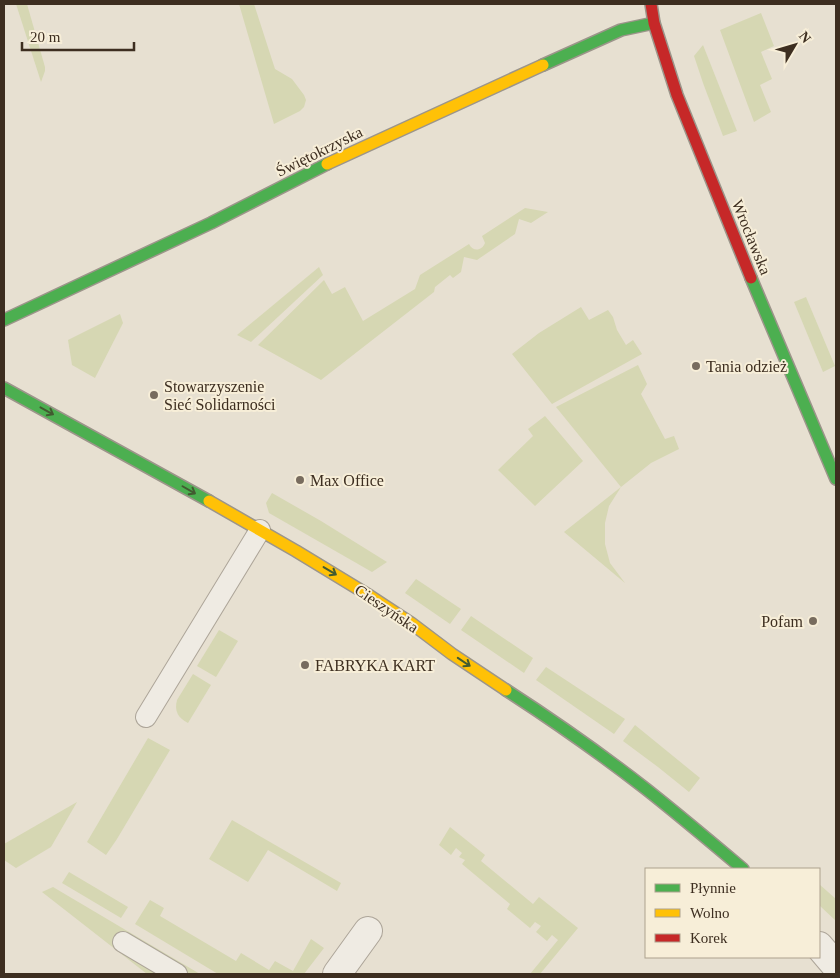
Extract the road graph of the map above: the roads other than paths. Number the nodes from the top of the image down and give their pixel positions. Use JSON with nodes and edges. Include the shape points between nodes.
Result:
{"nodes":[{"id":1,"x":651,"y":4,"type":"edge"},
{"id":2,"x":654,"y":23,"type":"junction"},
{"id":3,"x":4,"y":320,"type":"edge"},
{"id":4,"x":4,"y":388,"type":"edge"},
{"id":5,"x":836,"y":479,"type":"edge"},
{"id":6,"x":260,"y":530,"type":"junction"},
{"id":7,"x":146,"y":718,"type":"dead end"},
{"id":8,"x":742,"y":868,"type":"edge"},
{"id":9,"x":368,"y":931,"type":"dead end"},
{"id":10,"x":123,"y":942,"type":"dead end"},
{"id":11,"x":820,"y":947,"type":"edge"},
{"id":12,"x":836,"y":966,"type":"edge"},
{"id":13,"x":177,"y":974,"type":"edge"},
{"id":14,"x":337,"y":974,"type":"edge"}],
"edges":[{"from":1,"to":2,"type":"street","name":"Wrocławska"},
{"from":2,"to":3,"type":"street","name":"Świętokrzyska","via":[[621,30],[564,55],[321,167],[211,223]]},
{"from":2,"to":5,"type":"street","name":"Wrocławska","via":[[676,95]]},
{"from":4,"to":6,"type":"street","name":"Cieszyńska","one_way":true},
{"from":6,"to":7,"type":"lane"},
{"from":6,"to":8,"type":"street","name":"Cieszyńska","one_way":true,"via":[[412,623],[452,654],[548,717]]},
{"from":9,"to":14,"type":"street"},
{"from":10,"to":13,"type":"lane"},
{"from":11,"to":12,"type":"street"}]}
